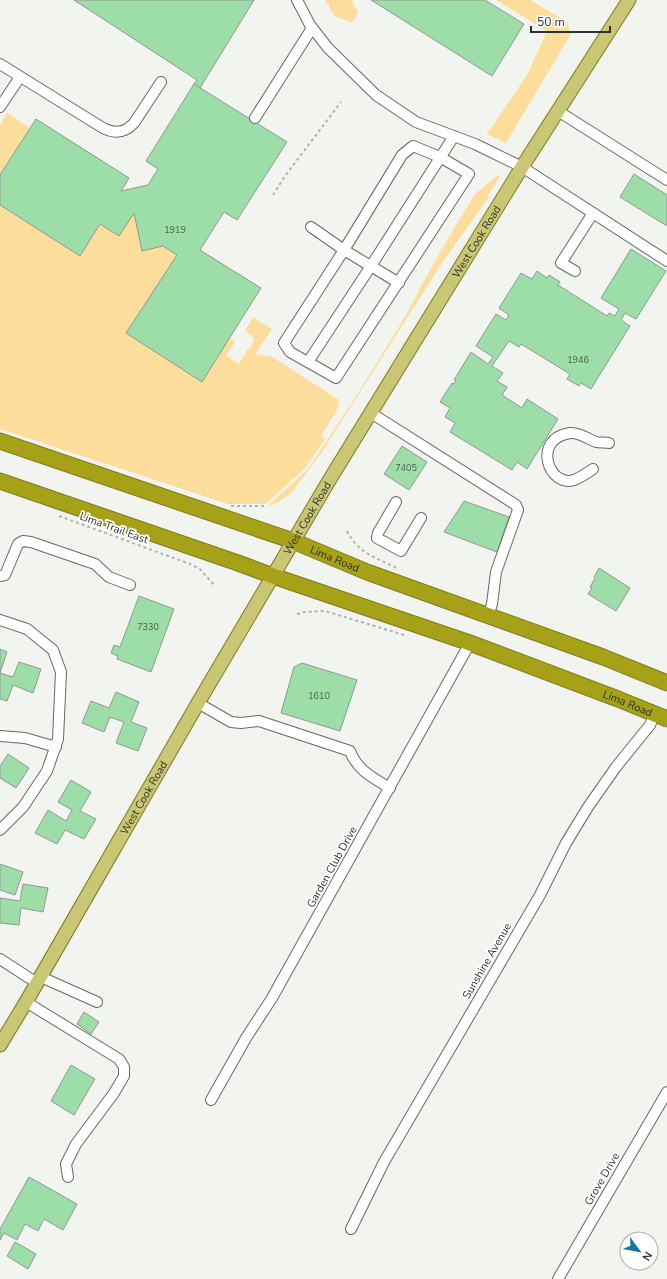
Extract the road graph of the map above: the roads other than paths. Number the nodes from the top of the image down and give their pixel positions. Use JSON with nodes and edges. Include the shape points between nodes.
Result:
{"nodes":[{"id":1,"x":297,"y":0,"type":"edge"},
{"id":2,"x":629,"y":0,"type":"edge"},
{"id":3,"x":312,"y":28,"type":"junction"},
{"id":4,"x":0,"y":64,"type":"edge"},
{"id":5,"x":20,"y":77,"type":"junction"},
{"id":6,"x":161,"y":82,"type":"dead end"},
{"id":7,"x":0,"y":108,"type":"edge"},
{"id":8,"x":558,"y":111,"type":"junction"},
{"id":9,"x":255,"y":118,"type":"dead end"},
{"id":10,"x":454,"y":136,"type":"junction"},
{"id":11,"x":440,"y":157,"type":"junction"},
{"id":12,"x":522,"y":167,"type":"junction"},
{"id":13,"x":667,"y":180,"type":"edge"},
{"id":14,"x":593,"y":213,"type":"junction"},
{"id":15,"x":311,"y":227,"type":"dead end"},
{"id":16,"x":344,"y":250,"type":"junction"},
{"id":17,"x":667,"y":261,"type":"edge"},
{"id":18,"x":371,"y":266,"type":"junction"},
{"id":19,"x":575,"y":271,"type":"dead end"},
{"id":20,"x":398,"y":282,"type":"junction"},
{"id":21,"x":308,"y":362,"type":"junction"},
{"id":22,"x":372,"y":413,"type":"junction"},
{"id":23,"x":0,"y":441,"type":"edge"},
{"id":24,"x":609,"y":442,"type":"dead end"},
{"id":25,"x":593,"y":469,"type":"dead end"},
{"id":26,"x":0,"y":481,"type":"edge"},
{"id":27,"x":396,"y":502,"type":"dead end"},
{"id":28,"x":421,"y":518,"type":"dead end"},
{"id":29,"x":293,"y":541,"type":"junction"},
{"id":30,"x":0,"y":576,"type":"edge"},
{"id":31,"x":273,"y":576,"type":"junction"},
{"id":32,"x":130,"y":585,"type":"dead end"},
{"id":33,"x":488,"y":616,"type":"junction"},
{"id":34,"x":0,"y":620,"type":"edge"},
{"id":35,"x":470,"y":643,"type":"junction"},
{"id":36,"x":667,"y":683,"type":"edge"},
{"id":37,"x":198,"y":703,"type":"junction"},
{"id":38,"x":661,"y":716,"type":"edge"},
{"id":39,"x":0,"y":736,"type":"edge"},
{"id":40,"x":56,"y":747,"type":"junction"},
{"id":41,"x":390,"y":788,"type":"junction"},
{"id":42,"x":0,"y":830,"type":"edge"},
{"id":43,"x":0,"y":959,"type":"edge"},
{"id":44,"x":39,"y":980,"type":"junction"},
{"id":45,"x":26,"y":1002,"type":"junction"},
{"id":46,"x":97,"y":1002,"type":"dead end"},
{"id":47,"x":0,"y":1045,"type":"edge"},
{"id":48,"x":667,"y":1092,"type":"edge"},
{"id":49,"x":211,"y":1100,"type":"dead end"},
{"id":50,"x":68,"y":1177,"type":"dead end"},
{"id":51,"x":351,"y":1229,"type":"dead end"},
{"id":52,"x":558,"y":1279,"type":"edge"}],
"edges":[{"from":1,"to":3,"type":"street"},
{"from":2,"to":8,"type":"main road","name":"West Cook Road"},
{"from":3,"to":9,"type":"street"},
{"from":3,"to":10,"type":"street","via":[[328,48],[376,95],[416,122]]},
{"from":4,"to":5,"type":"street"},
{"from":5,"to":6,"type":"street","via":[[103,128],[118,132],[128,129],[134,123]]},
{"from":5,"to":7,"type":"street"},
{"from":8,"to":12,"type":"main road","name":"West Cook Road"},
{"from":8,"to":13,"type":"street"},
{"from":10,"to":11,"type":"street"},
{"from":10,"to":12,"type":"street"},
{"from":11,"to":16,"type":"street","via":[[413,146],[402,155]]},
{"from":11,"to":18,"type":"street"},
{"from":11,"to":20,"type":"street","via":[[469,174]]},
{"from":12,"to":14,"type":"street"},
{"from":12,"to":22,"type":"main road","name":"West Cook Road"},
{"from":14,"to":17,"type":"street"},
{"from":14,"to":19,"type":"street","via":[[561,263]]},
{"from":15,"to":16,"type":"street"},
{"from":16,"to":18,"type":"street"},
{"from":16,"to":21,"type":"street","via":[[284,343],[290,352]]},
{"from":18,"to":20,"type":"street"},
{"from":18,"to":21,"type":"street"},
{"from":20,"to":21,"type":"street","via":[[336,378]]},
{"from":22,"to":29,"type":"main road","name":"West Cook Road"},
{"from":22,"to":33,"type":"street","via":[[516,505],[518,510],[496,572]]},
{"from":23,"to":29,"type":"highway","name":"Lima Road"},
{"from":24,"to":25,"type":"street","via":[[598,442],[573,433],[562,434],[548,447],[549,467],[562,479],[572,481]]},
{"from":26,"to":31,"type":"highway","name":"Lima Road"},
{"from":27,"to":28,"type":"street","via":[[377,538],[401,551]]},
{"from":29,"to":31,"type":"main road","name":"West Cook Road"},
{"from":29,"to":33,"type":"highway","name":"Lima Road","via":[[368,572]]},
{"from":30,"to":32,"type":"street","via":[[5,574],[18,544],[23,541],[95,564],[109,577]]},
{"from":31,"to":35,"type":"highway","name":"Lima Road"},
{"from":31,"to":37,"type":"main road","name":"West Cook Road"},
{"from":33,"to":36,"type":"highway","name":"Lima Road"},
{"from":34,"to":40,"type":"street","via":[[26,629],[54,650],[61,672]]},
{"from":35,"to":38,"type":"highway","name":"Lima Road"},
{"from":35,"to":41,"type":"street","name":"Garden Club Drive"},
{"from":37,"to":41,"type":"street","via":[[231,722],[241,724],[259,721],[350,751],[353,760],[367,775]]},
{"from":37,"to":44,"type":"main road","name":"West Cook Road"},
{"from":38,"to":51,"type":"street","name":"Sunshine Avenue","via":[[650,725],[607,779],[584,813],[540,895],[384,1162]]},
{"from":39,"to":40,"type":"street","via":[[25,738]]},
{"from":40,"to":42,"type":"street","via":[[47,771],[24,807]]},
{"from":41,"to":49,"type":"street","name":"Garden Club Drive","via":[[272,998]]},
{"from":43,"to":44,"type":"street"},
{"from":44,"to":45,"type":"main road","name":"West Cook Road"},
{"from":44,"to":46,"type":"street"},
{"from":45,"to":47,"type":"main road","name":"West Cook Road"},
{"from":45,"to":50,"type":"street","via":[[119,1059],[124,1067],[124,1076],[114,1094],[76,1144],[66,1164]]},
{"from":48,"to":52,"type":"street","name":"Grove Drive"}]}
